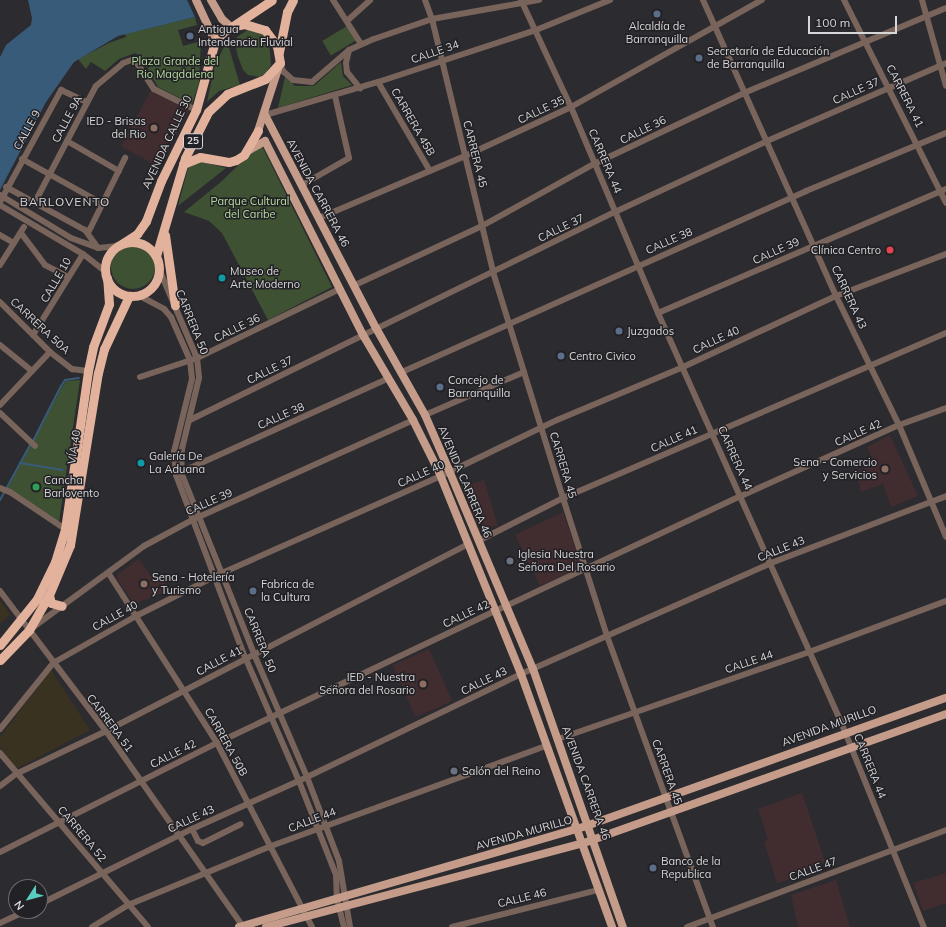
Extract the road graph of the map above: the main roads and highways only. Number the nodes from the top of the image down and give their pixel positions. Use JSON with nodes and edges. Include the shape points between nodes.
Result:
{"nodes":[{"id":1,"x":196,"y":0,"type":"edge"},
{"id":2,"x":272,"y":0,"type":"edge"},
{"id":3,"x":293,"y":0,"type":"edge"},
{"id":4,"x":212,"y":3,"type":"edge"},
{"id":5,"x":231,"y":27,"type":"junction"},
{"id":6,"x":215,"y":41,"type":"junction"},
{"id":7,"x":279,"y":53,"type":"junction"},
{"id":8,"x":280,"y":63,"type":"junction"},
{"id":9,"x":264,"y":115,"type":"junction"},
{"id":10,"x":258,"y":131,"type":"joint"},
{"id":11,"x":246,"y":152,"type":"junction"},
{"id":12,"x":183,"y":164,"type":"junction"},
{"id":13,"x":165,"y":229,"type":"junction"},
{"id":14,"x":121,"y":244,"type":"junction"},
{"id":15,"x":156,"y":256,"type":"junction"},
{"id":16,"x":106,"y":275,"type":"junction"},
{"id":17,"x":133,"y":295,"type":"junction"},
{"id":18,"x":175,"y":305,"type":"road end"},
{"id":19,"x":49,"y":595,"type":"junction"},
{"id":20,"x":62,"y":606,"type":"road end"},
{"id":21,"x":0,"y":645,"type":"edge"},
{"id":22,"x":0,"y":660,"type":"edge"},
{"id":23,"x":946,"y":698,"type":"edge"},
{"id":24,"x":946,"y":714,"type":"edge"},
{"id":25,"x":589,"y":825,"type":"junction"},
{"id":26,"x":576,"y":830,"type":"junction"},
{"id":27,"x":607,"y":835,"type":"junction"},
{"id":28,"x":594,"y":839,"type":"junction"},
{"id":29,"x":581,"y":844,"type":"junction"},
{"id":30,"x":598,"y":852,"type":"junction"},
{"id":31,"x":341,"y":902,"type":"junction"},
{"id":32,"x":304,"y":912,"type":"junction"},
{"id":33,"x":241,"y":927,"type":"edge"},
{"id":34,"x":266,"y":927,"type":"edge"},
{"id":35,"x":612,"y":927,"type":"edge"},
{"id":36,"x":623,"y":927,"type":"edge"}],
"edges":[{"from":1,"to":6,"type":"main road"},
{"from":2,"to":5,"type":"highway"},
{"from":3,"to":7,"type":"highway","number":"25","via":[[287,12]]},
{"from":4,"to":5,"type":"main road","via":[[222,19]]},
{"from":5,"to":6,"type":"highway"},
{"from":5,"to":7,"type":"highway","via":[[244,24],[265,30],[274,40]]},
{"from":6,"to":14,"type":"highway","name":"AVENIDA CALLE 30","number":"25","via":[[196,110],[161,181],[146,220],[137,234]]},
{"from":7,"to":8,"type":"highway","number":"25"},
{"from":8,"to":9,"type":"main road","number":"25"},
{"from":8,"to":12,"type":"highway","number":"25","via":[[265,79],[227,94],[212,106]]},
{"from":9,"to":10,"type":"main road","number":"25"},
{"from":9,"to":25,"type":"main road","name":"AVENIDA CARRERA 46","via":[[376,328],[425,415],[533,669]]},
{"from":10,"to":11,"type":"highway","number":"25"},
{"from":11,"to":12,"type":"highway","number":"25","via":[[240,159],[229,162],[200,157]]},
{"from":11,"to":26,"type":"main road","name":"AVENIDA CARRERA 46","via":[[265,141],[363,335],[413,420],[441,476],[521,674]]},
{"from":12,"to":13,"type":"highway","number":"25"},
{"from":13,"to":15,"type":"highway","number":"25"},
{"from":13,"to":18,"type":"highway"},
{"from":14,"to":15,"type":"highway","via":[[138,242],[146,245]]},
{"from":14,"to":16,"type":"highway","number":"25","via":[[110,254]]},
{"from":15,"to":17,"type":"highway","via":[[159,269],[156,283]]},
{"from":16,"to":17,"type":"highway","via":[[115,290]]},
{"from":16,"to":21,"type":"highway","name":"VÍA 40","via":[[109,304],[93,348],[88,371],[65,529],[49,577],[22,621]]},
{"from":17,"to":19,"type":"highway","name":"VÍA 40","via":[[104,349],[70,544]]},
{"from":19,"to":20,"type":"highway","via":[[51,602]]},
{"from":19,"to":22,"type":"highway","name":"VÍA 40","via":[[29,630]]},
{"from":23,"to":25,"type":"main road","name":"AVENIDA MURILLO"},
{"from":24,"to":27,"type":"main road","name":"AVENIDA MURILLO","via":[[851,746],[672,814]]},
{"from":25,"to":26,"type":"main road","name":"AVENIDA MURILLO"},
{"from":25,"to":28,"type":"main road","name":"AVENIDA CARRERA 46"},
{"from":26,"to":29,"type":"main road","name":"AVENIDA CARRERA 46"},
{"from":26,"to":31,"type":"main road","name":"AVENIDA MURILLO"},
{"from":27,"to":28,"type":"main road","name":"AVENIDA MURILLO"},
{"from":27,"to":30,"type":"main road","via":[[600,843]]},
{"from":28,"to":29,"type":"main road","name":"AVENIDA MURILLO"},
{"from":28,"to":30,"type":"main road","name":"AVENIDA CARRERA 46"},
{"from":29,"to":31,"type":"main road","name":"AVENIDA MURILLO"},
{"from":29,"to":35,"type":"main road","name":"AVENIDA CARRERA 46"},
{"from":30,"to":36,"type":"main road","name":"AVENIDA CARRERA 46"},
{"from":31,"to":32,"type":"main road","name":"AVENIDA MURILLO"},
{"from":32,"to":33,"type":"main road","name":"AVENIDA MURILLO"},
{"from":32,"to":34,"type":"main road","name":"AVENIDA MURILLO"}]}
